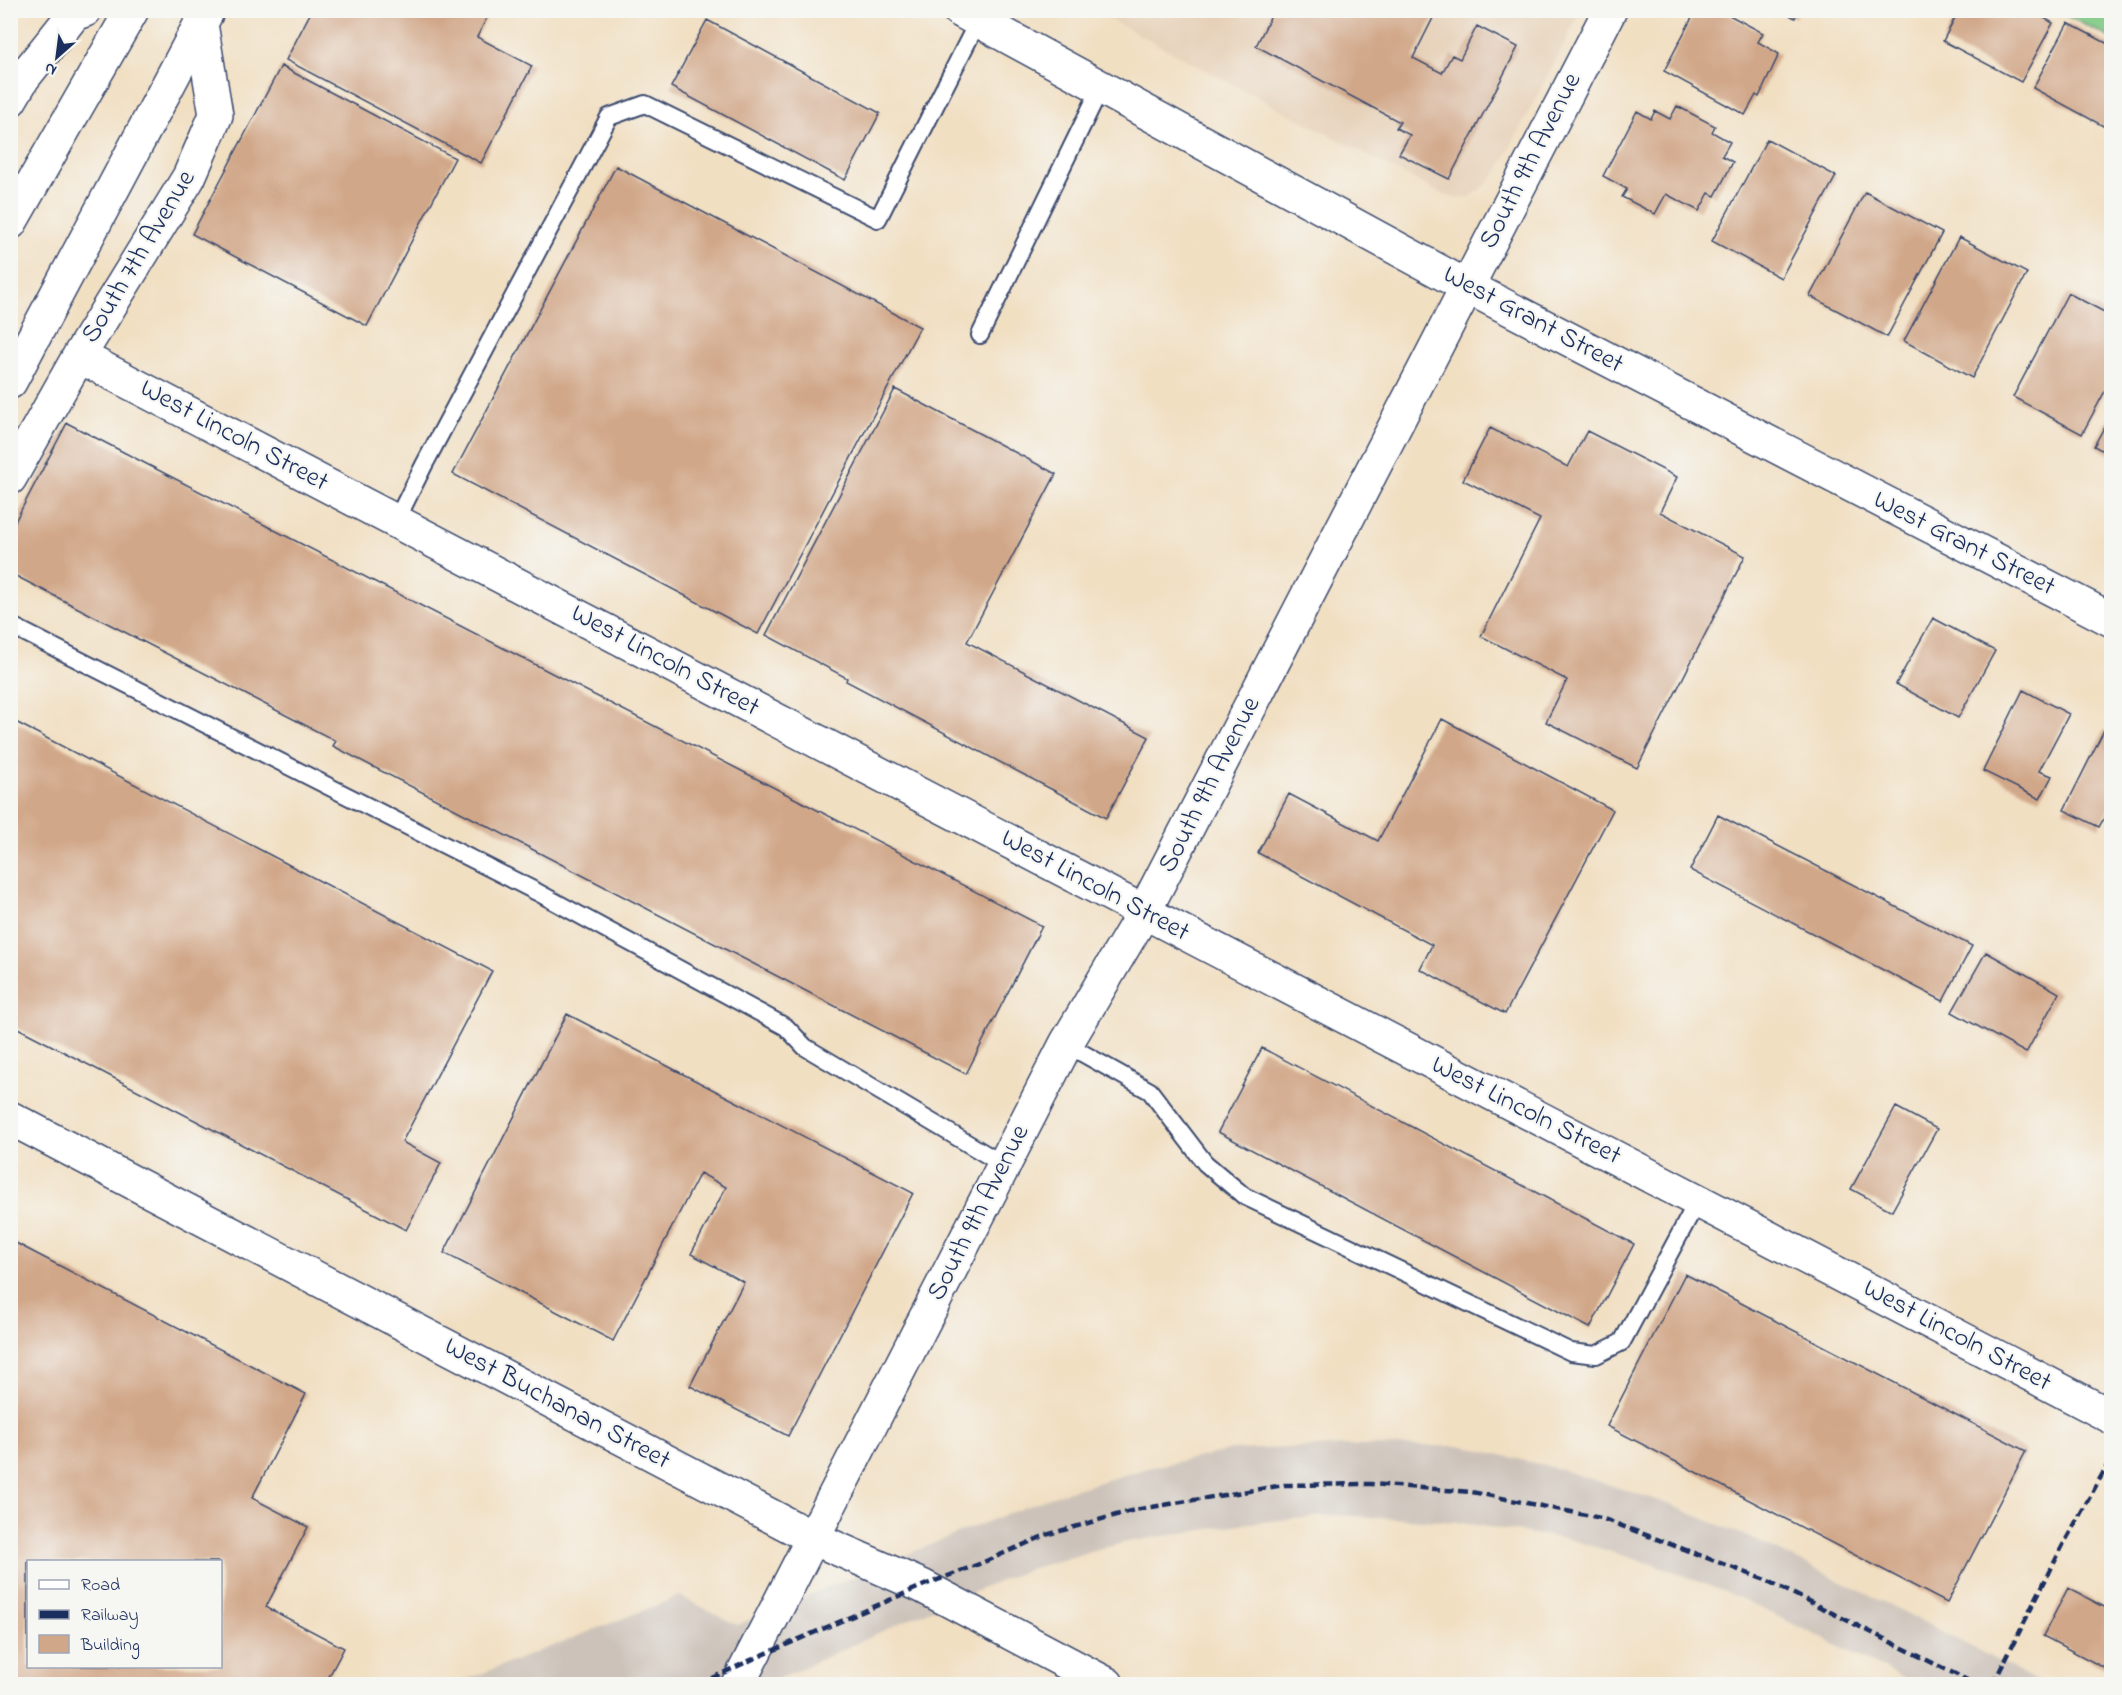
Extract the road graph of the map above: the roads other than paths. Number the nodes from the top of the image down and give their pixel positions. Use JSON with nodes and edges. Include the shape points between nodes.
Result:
{"nodes":[{"id":1,"x":85,"y":10,"type":"edge"},
{"id":2,"x":132,"y":10,"type":"edge"},
{"id":3,"x":1610,"y":10,"type":"edge"},
{"id":4,"x":968,"y":16,"type":"edge"},
{"id":5,"x":204,"y":17,"type":"edge"},
{"id":6,"x":1101,"y":87,"type":"junction"},
{"id":7,"x":10,"y":100,"type":"edge"},
{"id":8,"x":10,"y":223,"type":"edge"},
{"id":9,"x":1466,"y":286,"type":"junction"},
{"id":10,"x":980,"y":335,"type":"dead end"},
{"id":11,"x":79,"y":356,"type":"junction"},
{"id":12,"x":15,"y":373,"type":"edge"},
{"id":13,"x":10,"y":478,"type":"edge"},
{"id":14,"x":396,"y":521,"type":"junction"},
{"id":15,"x":2112,"y":620,"type":"edge"},
{"id":16,"x":10,"y":625,"type":"edge"},
{"id":17,"x":1144,"y":912,"type":"junction"},
{"id":18,"x":1066,"y":1044,"type":"junction"},
{"id":19,"x":10,"y":1118,"type":"edge"},
{"id":20,"x":1004,"y":1165,"type":"junction"},
{"id":21,"x":1698,"y":1200,"type":"junction"},
{"id":22,"x":2112,"y":1417,"type":"edge"},
{"id":23,"x":813,"y":1538,"type":"junction"},
{"id":24,"x":738,"y":1684,"type":"edge"},
{"id":25,"x":1107,"y":1684,"type":"edge"}],
"edges":[{"from":1,"to":7,"type":"street","via":[[74,14]]},
{"from":2,"to":8,"type":"street"},
{"from":3,"to":9,"type":"street","name":"South 9th Avenue"},
{"from":4,"to":6,"type":"street","name":"West Grant Street"},
{"from":4,"to":14,"type":"lane","via":[[878,219],[645,104],[609,117]]},
{"from":5,"to":11,"type":"street","name":"South 7th Avenue","via":[[216,115],[189,177]]},
{"from":5,"to":12,"type":"street","name":"South 7th Avenue"},
{"from":6,"to":9,"type":"street","name":"West Grant Street"},
{"from":6,"to":10,"type":"lane"},
{"from":9,"to":15,"type":"street","name":"West Grant Street"},
{"from":9,"to":17,"type":"street","name":"South 9th Avenue"},
{"from":11,"to":13,"type":"street","name":"South 7th Avenue"},
{"from":11,"to":14,"type":"street","name":"West Lincoln Street"},
{"from":14,"to":17,"type":"street","name":"West Lincoln Street"},
{"from":16,"to":20,"type":"lane","via":[[537,892],[786,1027],[805,1047]]},
{"from":17,"to":18,"type":"street","name":"South 9th Avenue"},
{"from":17,"to":21,"type":"street","name":"West Lincoln Street"},
{"from":18,"to":20,"type":"street","name":"South 9th Avenue"},
{"from":18,"to":21,"type":"lane","via":[[1150,1091],[1205,1163],[1244,1196],[1571,1352],[1596,1355],[1622,1342]]},
{"from":19,"to":23,"type":"street","name":"West Buchanan Street"},
{"from":20,"to":23,"type":"street","name":"South 9th Avenue"},
{"from":21,"to":22,"type":"street","name":"West Lincoln Street"},
{"from":23,"to":24,"type":"street","name":"South 9th Avenue"},
{"from":23,"to":25,"type":"street","name":"West Buchanan Street","via":[[922,1586]]}]}
